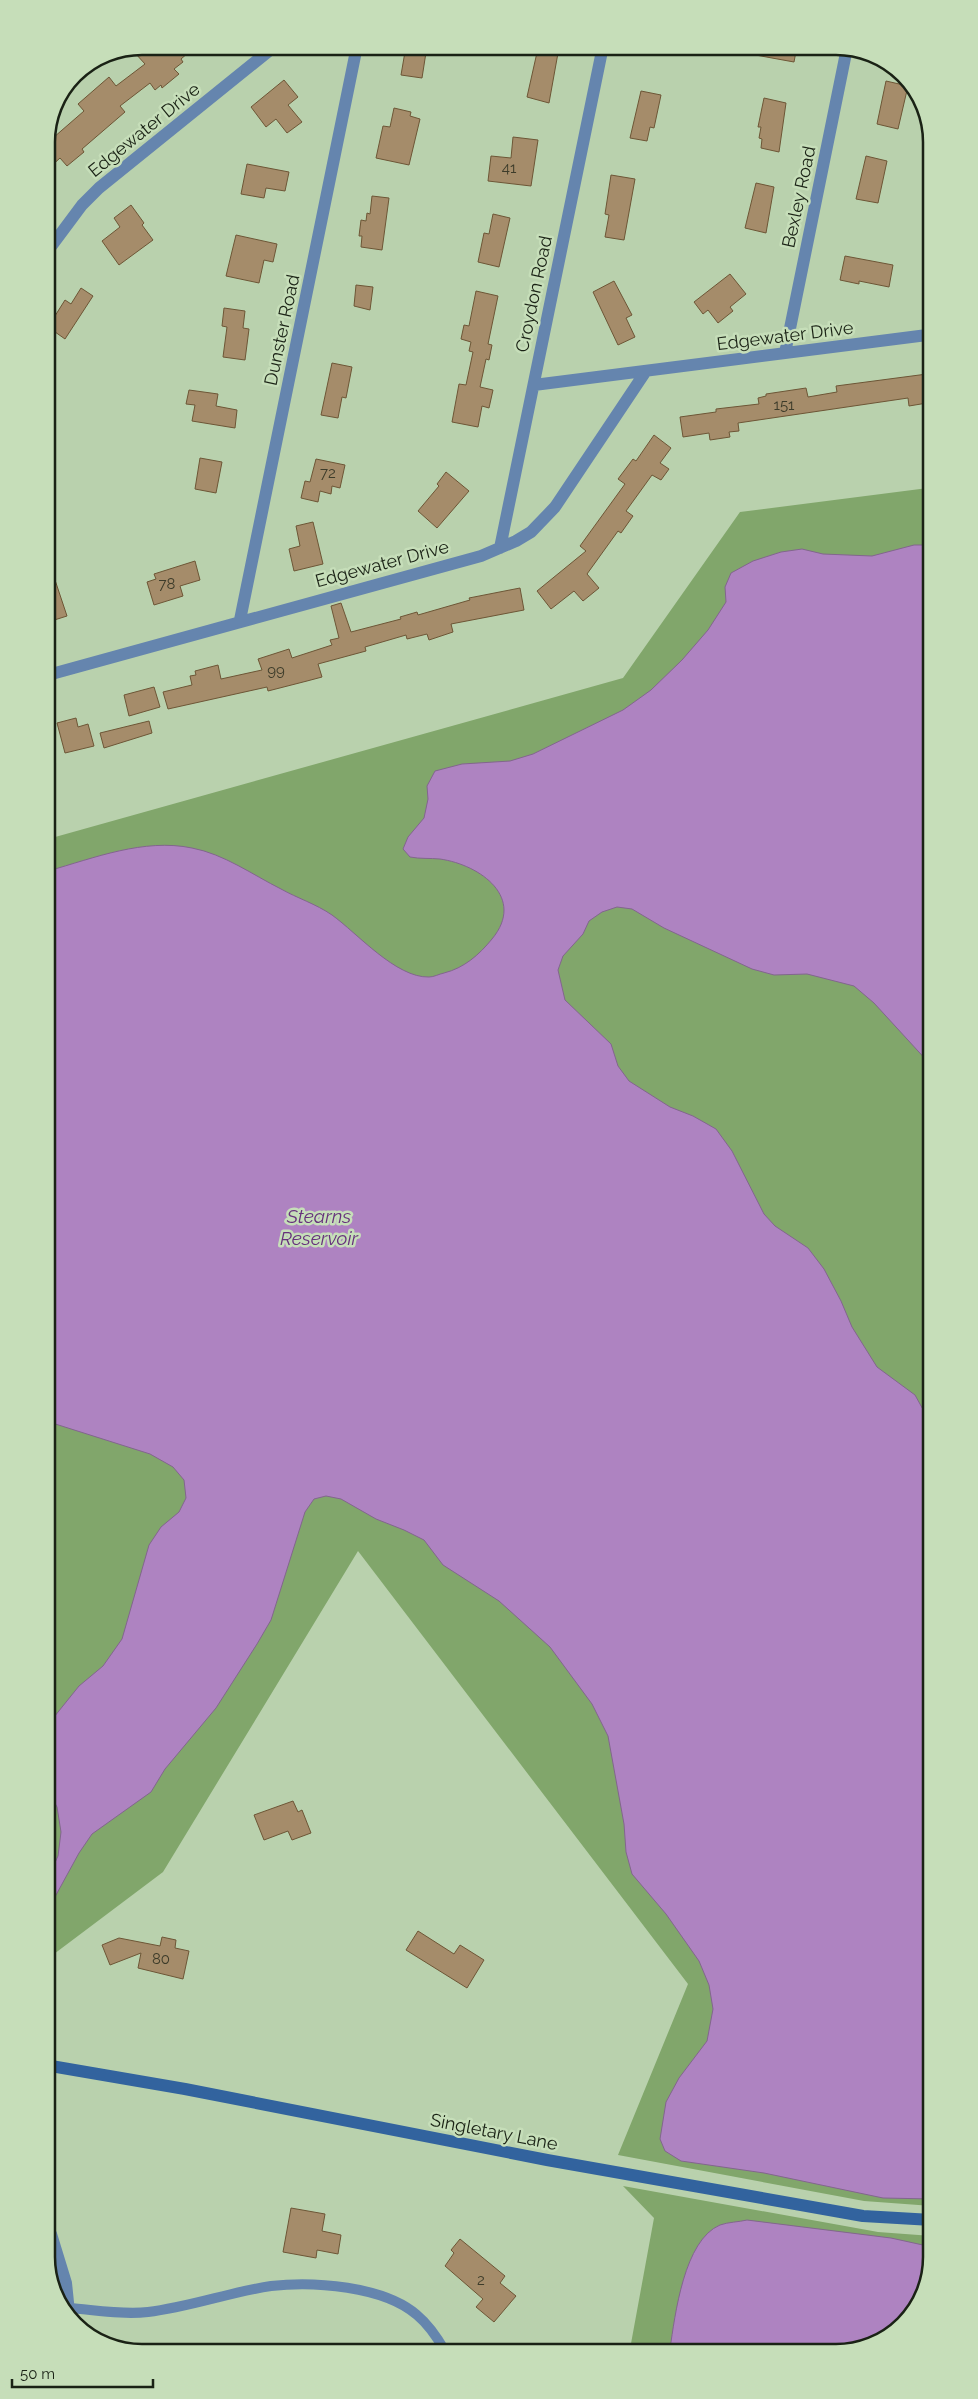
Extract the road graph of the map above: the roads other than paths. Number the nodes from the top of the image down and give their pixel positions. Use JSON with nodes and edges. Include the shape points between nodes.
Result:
{"nodes":[{"id":1,"x":264,"y":55,"type":"edge"},
{"id":2,"x":356,"y":55,"type":"edge"},
{"id":3,"x":601,"y":55,"type":"edge"},
{"id":4,"x":845,"y":56,"type":"edge"},
{"id":5,"x":55,"y":241,"type":"edge"},
{"id":6,"x":923,"y":336,"type":"edge"},
{"id":7,"x":785,"y":353,"type":"junction"},
{"id":8,"x":646,"y":371,"type":"junction"},
{"id":9,"x":534,"y":385,"type":"junction"},
{"id":10,"x":500,"y":548,"type":"junction"},
{"id":11,"x":240,"y":620,"type":"junction"},
{"id":12,"x":55,"y":673,"type":"edge"},
{"id":13,"x":55,"y":2067,"type":"edge"},
{"id":14,"x":923,"y":2220,"type":"edge"},
{"id":15,"x":55,"y":2245,"type":"edge"},
{"id":16,"x":68,"y":2301,"type":"edge"},
{"id":17,"x":74,"y":2310,"type":"edge"},
{"id":18,"x":441,"y":2344,"type":"edge"}],
"edges":[{"from":1,"to":5,"type":"street","name":"Edgewater Drive","via":[[99,188]]},
{"from":2,"to":11,"type":"street","name":"Dunster Road"},
{"from":3,"to":9,"type":"street","name":"Croydon Road"},
{"from":4,"to":7,"type":"street","name":"Bexley Road"},
{"from":6,"to":7,"type":"street","name":"Edgewater Drive"},
{"from":7,"to":8,"type":"street","name":"Edgewater Drive"},
{"from":8,"to":9,"type":"street","name":"Edgewater Drive"},
{"from":8,"to":10,"type":"street","name":"Edgewater Drive","via":[[555,507],[531,532]]},
{"from":9,"to":10,"type":"street","name":"Croydon Road"},
{"from":10,"to":11,"type":"street","name":"Edgewater Drive","via":[[481,556]]},
{"from":11,"to":12,"type":"street","name":"Edgewater Drive"},
{"from":13,"to":14,"type":"street","name":"Singletary Lane","via":[[538,2159],[854,2214]]},
{"from":15,"to":16,"type":"street"},
{"from":17,"to":18,"type":"lane","via":[[146,2312],[183,2307],[270,2286],[328,2285],[360,2289],[416,2313]]}]}
